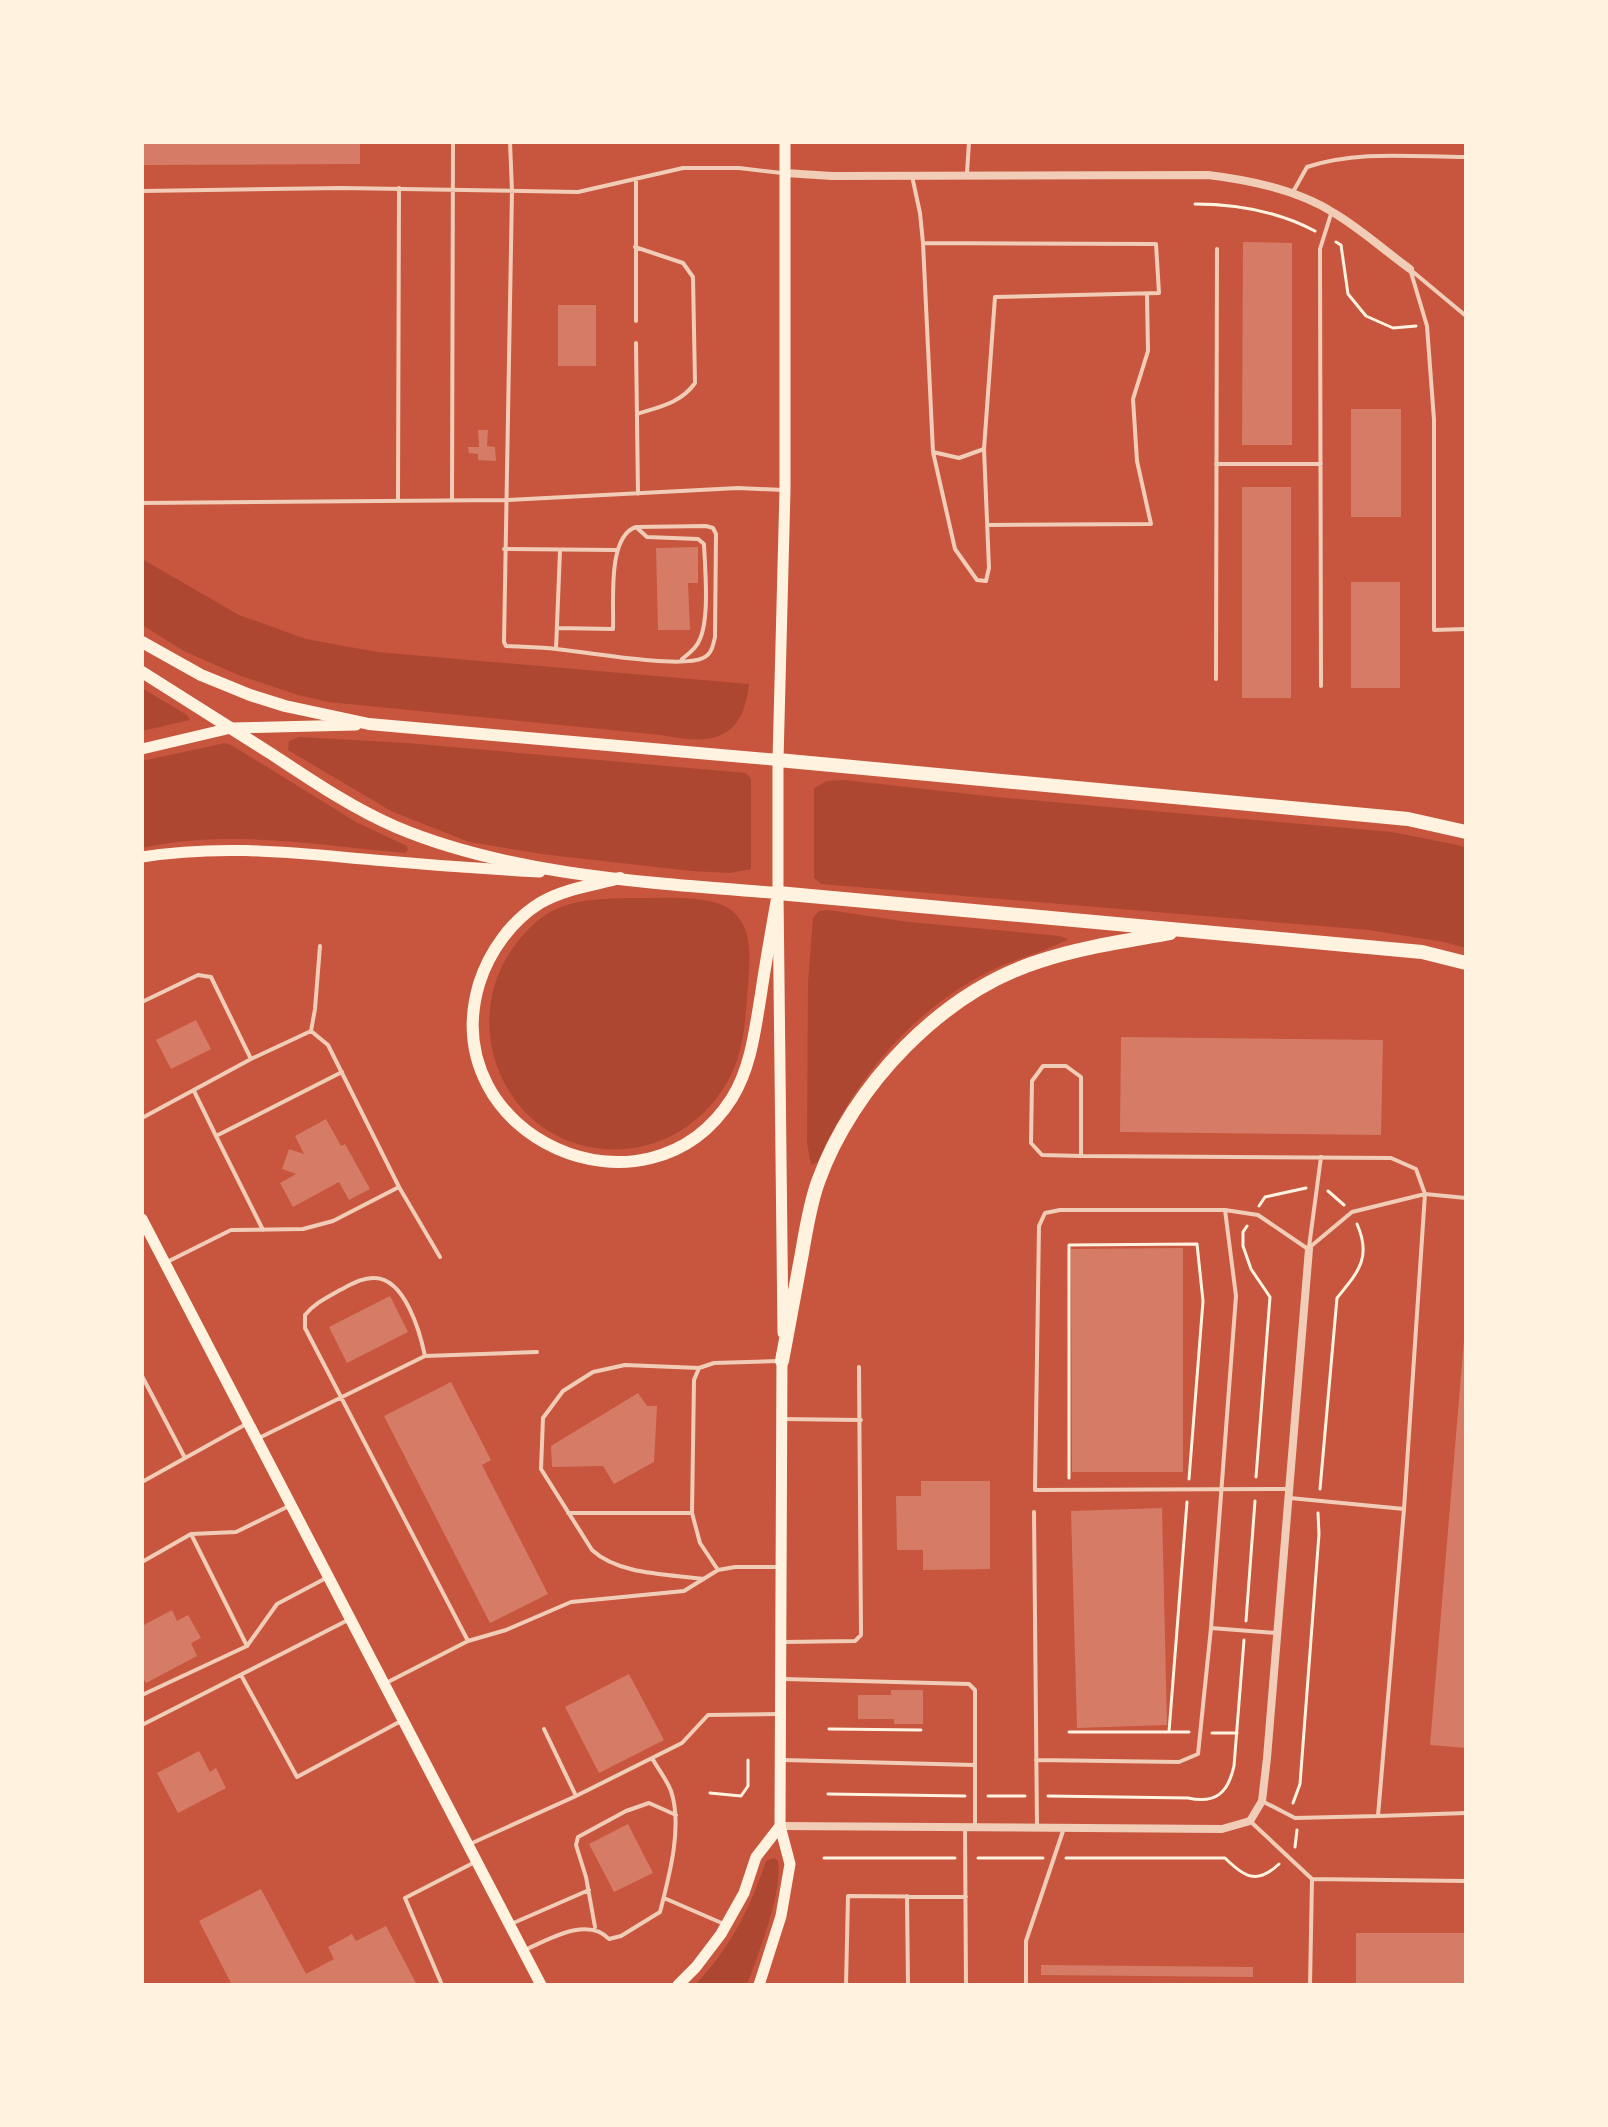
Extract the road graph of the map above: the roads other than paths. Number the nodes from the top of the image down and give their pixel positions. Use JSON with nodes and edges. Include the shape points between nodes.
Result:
{"nodes":[{"id":1,"x":453,"y":142,"type":"edge"},
{"id":2,"x":510,"y":142,"type":"edge"},
{"id":3,"x":785,"y":142,"type":"edge"},
{"id":4,"x":969,"y":142,"type":"edge"},
{"id":5,"x":1466,"y":157,"type":"edge"},
{"id":6,"x":785,"y":173,"type":"junction"},
{"id":7,"x":912,"y":176,"type":"junction"},
{"id":8,"x":967,"y":176,"type":"junction"},
{"id":9,"x":636,"y":181,"type":"junction"},
{"id":10,"x":399,"y":188,"type":"junction"},
{"id":11,"x":454,"y":189,"type":"junction"},
{"id":12,"x":142,"y":191,"type":"edge"},
{"id":13,"x":512,"y":191,"type":"junction"},
{"id":14,"x":1292,"y":195,"type":"junction"},
{"id":15,"x":1332,"y":212,"type":"junction"},
{"id":16,"x":923,"y":243,"type":"junction"},
{"id":17,"x":635,"y":247,"type":"junction"},
{"id":18,"x":1217,"y":249,"type":"dead end"},
{"id":19,"x":1410,"y":269,"type":"junction"},
{"id":20,"x":1147,"y":293,"type":"junction"},
{"id":21,"x":1466,"y":316,"type":"edge"},
{"id":22,"x":636,"y":321,"type":"dead end"},
{"id":23,"x":636,"y":343,"type":"dead end"},
{"id":24,"x":637,"y":414,"type":"junction"},
{"id":25,"x":984,"y":449,"type":"junction"},
{"id":26,"x":933,"y":452,"type":"junction"},
{"id":27,"x":1216,"y":464,"type":"junction"},
{"id":28,"x":1321,"y":464,"type":"junction"},
{"id":29,"x":785,"y":490,"type":"junction"},
{"id":30,"x":638,"y":494,"type":"junction"},
{"id":31,"x":398,"y":500,"type":"junction"},
{"id":32,"x":452,"y":500,"type":"junction"},
{"id":33,"x":507,"y":500,"type":"junction"},
{"id":34,"x":142,"y":503,"type":"edge"},
{"id":35,"x":987,"y":525,"type":"junction"},
{"id":36,"x":636,"y":527,"type":"junction"},
{"id":37,"x":504,"y":549,"type":"junction"},
{"id":38,"x":616,"y":550,"type":"junction"},
{"id":39,"x":560,"y":551,"type":"junction"},
{"id":40,"x":557,"y":628,"type":"junction"},
{"id":41,"x":1466,"y":629,"type":"edge"},
{"id":42,"x":142,"y":642,"type":"edge"},
{"id":43,"x":556,"y":649,"type":"junction"},
{"id":44,"x":680,"y":661,"type":"junction"},
{"id":45,"x":142,"y":672,"type":"edge"},
{"id":46,"x":1216,"y":679,"type":"dead end"},
{"id":47,"x":1321,"y":686,"type":"dead end"},
{"id":48,"x":369,"y":724,"type":"junction"},
{"id":49,"x":231,"y":728,"type":"junction"},
{"id":50,"x":142,"y":749,"type":"edge"},
{"id":51,"x":778,"y":760,"type":"junction"},
{"id":52,"x":1466,"y":832,"type":"edge"},
{"id":53,"x":142,"y":857,"type":"edge"},
{"id":54,"x":563,"y":873,"type":"junction"},
{"id":55,"x":620,"y":878,"type":"junction"},
{"id":56,"x":778,"y":893,"type":"junction"},
{"id":57,"x":1188,"y":929,"type":"junction"},
{"id":58,"x":320,"y":946,"type":"dead end"},
{"id":59,"x":1466,"y":963,"type":"edge"},
{"id":60,"x":142,"y":1002,"type":"edge"},
{"id":61,"x":311,"y":1031,"type":"junction"},
{"id":62,"x":251,"y":1059,"type":"junction"},
{"id":63,"x":342,"y":1072,"type":"junction"},
{"id":64,"x":194,"y":1091,"type":"junction"},
{"id":65,"x":142,"y":1118,"type":"edge"},
{"id":66,"x":216,"y":1136,"type":"junction"},
{"id":67,"x":1081,"y":1156,"type":"junction"},
{"id":68,"x":1321,"y":1157,"type":"junction"},
{"id":69,"x":399,"y":1187,"type":"junction"},
{"id":70,"x":1425,"y":1194,"type":"junction"},
{"id":71,"x":1466,"y":1198,"type":"edge"},
{"id":72,"x":1225,"y":1210,"type":"junction"},
{"id":73,"x":142,"y":1219,"type":"edge"},
{"id":74,"x":263,"y":1230,"type":"junction"},
{"id":75,"x":1309,"y":1249,"type":"junction"},
{"id":76,"x":440,"y":1257,"type":"dead end"},
{"id":77,"x":165,"y":1263,"type":"junction"},
{"id":78,"x":537,"y":1352,"type":"dead end"},
{"id":79,"x":425,"y":1356,"type":"junction"},
{"id":80,"x":782,"y":1361,"type":"junction"},
{"id":81,"x":859,"y":1367,"type":"dead end"},
{"id":82,"x":699,"y":1368,"type":"junction"},
{"id":83,"x":142,"y":1376,"type":"edge"},
{"id":84,"x":342,"y":1395,"type":"junction"},
{"id":85,"x":782,"y":1419,"type":"junction"},
{"id":86,"x":861,"y":1420,"type":"junction"},
{"id":87,"x":248,"y":1423,"type":"junction"},
{"id":88,"x":256,"y":1439,"type":"junction"},
{"id":89,"x":185,"y":1458,"type":"junction"},
{"id":90,"x":142,"y":1482,"type":"edge"},
{"id":91,"x":1222,"y":1489,"type":"junction"},
{"id":92,"x":1288,"y":1493,"type":"junction"},
{"id":93,"x":291,"y":1505,"type":"junction"},
{"id":94,"x":1404,"y":1509,"type":"junction"},
{"id":95,"x":1034,"y":1512,"type":"dead end"},
{"id":96,"x":568,"y":1513,"type":"junction"},
{"id":97,"x":692,"y":1513,"type":"junction"},
{"id":98,"x":191,"y":1534,"type":"junction"},
{"id":99,"x":142,"y":1562,"type":"edge"},
{"id":100,"x":781,"y":1567,"type":"junction"},
{"id":101,"x":718,"y":1570,"type":"junction"},
{"id":102,"x":328,"y":1577,"type":"junction"},
{"id":103,"x":704,"y":1579,"type":"junction"},
{"id":104,"x":350,"y":1619,"type":"junction"},
{"id":105,"x":1211,"y":1628,"type":"junction"},
{"id":106,"x":1275,"y":1633,"type":"junction"},
{"id":107,"x":468,"y":1641,"type":"junction"},
{"id":108,"x":781,"y":1642,"type":"junction"},
{"id":109,"x":247,"y":1646,"type":"junction"},
{"id":110,"x":241,"y":1675,"type":"junction"},
{"id":111,"x":781,"y":1679,"type":"junction"},
{"id":112,"x":384,"y":1684,"type":"junction"},
{"id":113,"x":142,"y":1695,"type":"edge"},
{"id":114,"x":781,"y":1714,"type":"junction"},
{"id":115,"x":403,"y":1720,"type":"junction"},
{"id":116,"x":142,"y":1725,"type":"edge"},
{"id":117,"x":544,"y":1729,"type":"dead end"},
{"id":118,"x":652,"y":1758,"type":"junction"},
{"id":119,"x":781,"y":1760,"type":"junction"},
{"id":120,"x":1036,"y":1760,"type":"junction"},
{"id":121,"x":975,"y":1765,"type":"junction"},
{"id":122,"x":576,"y":1796,"type":"junction"},
{"id":123,"x":1262,"y":1801,"type":"junction"},
{"id":124,"x":1466,"y":1813,"type":"edge"},
{"id":125,"x":676,"y":1815,"type":"junction"},
{"id":126,"x":1378,"y":1816,"type":"junction"},
{"id":127,"x":1250,"y":1821,"type":"junction"},
{"id":128,"x":780,"y":1826,"type":"junction"},
{"id":129,"x":970,"y":1828,"type":"junction"},
{"id":130,"x":1037,"y":1828,"type":"junction"},
{"id":131,"x":1064,"y":1828,"type":"junction"},
{"id":132,"x":468,"y":1845,"type":"junction"},
{"id":133,"x":476,"y":1861,"type":"junction"},
{"id":134,"x":1312,"y":1879,"type":"junction"},
{"id":135,"x":1466,"y":1881,"type":"edge"},
{"id":136,"x":589,"y":1890,"type":"junction"},
{"id":137,"x":907,"y":1896,"type":"junction"},
{"id":138,"x":966,"y":1897,"type":"junction"},
{"id":139,"x":664,"y":1898,"type":"junction"},
{"id":140,"x":509,"y":1925,"type":"junction"},
{"id":141,"x":727,"y":1925,"type":"junction"},
{"id":142,"x":596,"y":1929,"type":"junction"},
{"id":143,"x":523,"y":1951,"type":"junction"},
{"id":144,"x":442,"y":1985,"type":"edge"},
{"id":145,"x":541,"y":1985,"type":"edge"},
{"id":146,"x":678,"y":1985,"type":"edge"},
{"id":147,"x":759,"y":1985,"type":"edge"},
{"id":148,"x":846,"y":1985,"type":"edge"},
{"id":149,"x":908,"y":1985,"type":"edge"},
{"id":150,"x":966,"y":1985,"type":"edge"},
{"id":151,"x":1026,"y":1985,"type":"edge"},
{"id":152,"x":1310,"y":1985,"type":"edge"}],
"edges":[{"from":1,"to":11,"type":"lane"},
{"from":2,"to":13,"type":"lane"},
{"from":3,"to":6,"type":"main road"},
{"from":4,"to":8,"type":"lane"},
{"from":5,"to":14,"type":"lane","via":[[1332,159],[1307,167]]},
{"from":6,"to":7,"type":"street"},
{"from":6,"to":9,"type":"lane","via":[[683,168]]},
{"from":6,"to":29,"type":"main road"},
{"from":7,"to":8,"type":"street"},
{"from":7,"to":16,"type":"lane"},
{"from":8,"to":14,"type":"street","via":[[1208,175]]},
{"from":9,"to":13,"type":"lane","via":[[578,192]]},
{"from":9,"to":17,"type":"lane"},
{"from":10,"to":11,"type":"lane"},
{"from":10,"to":12,"type":"lane"},
{"from":10,"to":31,"type":"lane"},
{"from":11,"to":13,"type":"lane"},
{"from":11,"to":32,"type":"lane"},
{"from":13,"to":33,"type":"lane"},
{"from":14,"to":15,"type":"street"},
{"from":15,"to":19,"type":"street"},
{"from":15,"to":28,"type":"lane","via":[[1320,249]]},
{"from":16,"to":20,"type":"lane","via":[[1156,244],[1159,293]]},
{"from":16,"to":26,"type":"lane"},
{"from":17,"to":22,"type":"lane"},
{"from":17,"to":24,"type":"lane","via":[[683,263],[693,277],[695,383],[687,395]]},
{"from":18,"to":27,"type":"lane"},
{"from":19,"to":21,"type":"lane"},
{"from":19,"to":41,"type":"lane","via":[[1427,326],[1434,420],[1434,630]]},
{"from":20,"to":25,"type":"lane","via":[[995,297]]},
{"from":20,"to":35,"type":"lane","via":[[1148,351],[1133,399],[1137,461],[1151,524]]},
{"from":23,"to":24,"type":"lane"},
{"from":24,"to":30,"type":"lane"},
{"from":25,"to":26,"type":"lane","via":[[959,458]]},
{"from":25,"to":35,"type":"lane"},
{"from":26,"to":35,"type":"lane","via":[[955,549],[977,580],[986,581]]},
{"from":27,"to":28,"type":"lane"},
{"from":27,"to":46,"type":"lane"},
{"from":28,"to":47,"type":"lane"},
{"from":29,"to":30,"type":"lane"},
{"from":29,"to":51,"type":"main road"},
{"from":30,"to":33,"type":"lane"},
{"from":31,"to":32,"type":"lane"},
{"from":31,"to":34,"type":"lane"},
{"from":32,"to":33,"type":"lane"},
{"from":33,"to":37,"type":"lane"},
{"from":36,"to":38,"type":"lane","via":[[622,535]]},
{"from":36,"to":44,"type":"lane","via":[[647,537],[698,539],[704,544],[701,638]]},
{"from":36,"to":44,"type":"lane","via":[[706,526],[716,534],[713,647],[702,659]]},
{"from":37,"to":39,"type":"lane"},
{"from":37,"to":43,"type":"lane","via":[[506,646]]},
{"from":38,"to":39,"type":"lane"},
{"from":38,"to":40,"type":"lane","via":[[613,629]]},
{"from":39,"to":40,"type":"lane"},
{"from":40,"to":43,"type":"lane"},
{"from":42,"to":48,"type":"main road","via":[[236,690]]},
{"from":43,"to":44,"type":"lane"},
{"from":45,"to":49,"type":"main road"},
{"from":48,"to":49,"type":"main road"},
{"from":48,"to":51,"type":"main road"},
{"from":49,"to":50,"type":"main road"},
{"from":49,"to":54,"type":"main road","via":[[395,827],[461,850]]},
{"from":51,"to":52,"type":"highway","via":[[1408,819]]},
{"from":51,"to":56,"type":"main road"},
{"from":53,"to":54,"type":"main road","via":[[238,849]]},
{"from":54,"to":55,"type":"main road"},
{"from":55,"to":56,"type":"main road"},
{"from":55,"to":56,"type":"main road","via":[[552,897],[522,917],[488,961],[473,1019],[482,1071],[516,1123],[560,1151],[603,1162],[641,1159],[674,1148],[707,1127],[732,1098],[750,1053]]},
{"from":56,"to":57,"type":"highway"},
{"from":56,"to":80,"type":"main road"},
{"from":57,"to":59,"type":"highway","via":[[1422,952]]},
{"from":57,"to":80,"type":"highway","via":[[1088,947],[1013,972],[950,1007],[905,1046],[869,1090],[818,1182]]},
{"from":58,"to":61,"type":"lane"},
{"from":60,"to":62,"type":"lane","via":[[198,975],[211,977]]},
{"from":61,"to":62,"type":"lane"},
{"from":61,"to":63,"type":"lane","via":[[328,1045]]},
{"from":62,"to":64,"type":"lane"},
{"from":63,"to":66,"type":"lane"},
{"from":63,"to":69,"type":"lane"},
{"from":64,"to":65,"type":"lane"},
{"from":64,"to":66,"type":"lane"},
{"from":66,"to":74,"type":"lane"},
{"from":67,"to":67,"type":"lane","via":[[1042,1155],[1031,1143],[1032,1081],[1043,1066],[1066,1066],[1081,1077]]},
{"from":67,"to":68,"type":"lane"},
{"from":68,"to":70,"type":"lane","via":[[1391,1158],[1416,1169]]},
{"from":68,"to":75,"type":"lane"},
{"from":69,"to":74,"type":"lane","via":[[333,1221],[303,1229]]},
{"from":69,"to":76,"type":"lane"},
{"from":70,"to":71,"type":"lane"},
{"from":70,"to":75,"type":"lane","via":[[1352,1212]]},
{"from":70,"to":94,"type":"lane"},
{"from":72,"to":75,"type":"lane","via":[[1254,1214]]},
{"from":72,"to":91,"type":"lane","via":[[1236,1296]]},
{"from":72,"to":91,"type":"lane","via":[[1045,1213],[1039,1226],[1035,1490]]},
{"from":73,"to":77,"type":"main road"},
{"from":74,"to":77,"type":"lane","via":[[231,1230]]},
{"from":75,"to":92,"type":"street"},
{"from":77,"to":87,"type":"main road"},
{"from":78,"to":79,"type":"lane"},
{"from":79,"to":84,"type":"lane"},
{"from":79,"to":84,"type":"lane","via":[[418,1325],[395,1286],[375,1278],[355,1283],[313,1305],[305,1315],[305,1328]]},
{"from":80,"to":82,"type":"lane"},
{"from":80,"to":85,"type":"main road"},
{"from":81,"to":86,"type":"lane"},
{"from":82,"to":96,"type":"lane","via":[[625,1365],[593,1372],[563,1391],[543,1418],[541,1469]]},
{"from":82,"to":97,"type":"lane","via":[[694,1380]]},
{"from":83,"to":89,"type":"lane"},
{"from":84,"to":88,"type":"lane"},
{"from":84,"to":107,"type":"lane"},
{"from":85,"to":86,"type":"lane"},
{"from":85,"to":100,"type":"main road"},
{"from":86,"to":108,"type":"lane","via":[[861,1635],[855,1641]]},
{"from":87,"to":88,"type":"main road"},
{"from":87,"to":89,"type":"lane"},
{"from":88,"to":93,"type":"main road"},
{"from":89,"to":90,"type":"lane"},
{"from":91,"to":92,"type":"lane"},
{"from":91,"to":105,"type":"lane"},
{"from":92,"to":94,"type":"lane"},
{"from":92,"to":106,"type":"street"},
{"from":93,"to":98,"type":"lane","via":[[236,1532]]},
{"from":93,"to":102,"type":"main road"},
{"from":94,"to":126,"type":"lane"},
{"from":95,"to":120,"type":"lane"},
{"from":96,"to":97,"type":"lane"},
{"from":96,"to":103,"type":"lane","via":[[603,1560]]},
{"from":97,"to":101,"type":"lane","via":[[700,1543]]},
{"from":98,"to":99,"type":"lane"},
{"from":98,"to":109,"type":"lane"},
{"from":100,"to":101,"type":"lane"},
{"from":100,"to":108,"type":"main road"},
{"from":101,"to":103,"type":"lane"},
{"from":102,"to":104,"type":"main road"},
{"from":102,"to":109,"type":"lane","via":[[277,1604]]},
{"from":103,"to":107,"type":"lane","via":[[684,1591],[571,1602]]},
{"from":104,"to":110,"type":"lane"},
{"from":104,"to":112,"type":"main road"},
{"from":105,"to":106,"type":"lane"},
{"from":105,"to":120,"type":"lane","via":[[1198,1754],[1179,1762]]},
{"from":106,"to":123,"type":"street"},
{"from":107,"to":112,"type":"lane"},
{"from":108,"to":111,"type":"main road"},
{"from":109,"to":113,"type":"lane"},
{"from":110,"to":115,"type":"lane","via":[[297,1777]]},
{"from":110,"to":116,"type":"lane"},
{"from":111,"to":114,"type":"main road"},
{"from":111,"to":121,"type":"lane","via":[[969,1684],[975,1690]]},
{"from":112,"to":115,"type":"main road"},
{"from":114,"to":118,"type":"lane","via":[[708,1715],[682,1743]]},
{"from":114,"to":119,"type":"main road"},
{"from":115,"to":132,"type":"main road"},
{"from":117,"to":122,"type":"lane"},
{"from":118,"to":122,"type":"lane"},
{"from":118,"to":125,"type":"lane","via":[[671,1790]]},
{"from":119,"to":121,"type":"lane"},
{"from":119,"to":128,"type":"main road"},
{"from":120,"to":130,"type":"lane"},
{"from":121,"to":129,"type":"lane"},
{"from":122,"to":132,"type":"lane"},
{"from":123,"to":126,"type":"lane","via":[[1295,1818]]},
{"from":123,"to":127,"type":"street"},
{"from":124,"to":126,"type":"lane"},
{"from":125,"to":136,"type":"lane","via":[[649,1803],[578,1837]]},
{"from":125,"to":139,"type":"lane"},
{"from":127,"to":131,"type":"street","via":[[1222,1829]]},
{"from":127,"to":134,"type":"lane"},
{"from":128,"to":129,"type":"street"},
{"from":128,"to":141,"type":"main road","via":[[756,1857]]},
{"from":128,"to":147,"type":"main road","via":[[790,1864],[781,1916]]},
{"from":129,"to":130,"type":"street"},
{"from":129,"to":138,"type":"lane"},
{"from":130,"to":131,"type":"street"},
{"from":131,"to":151,"type":"lane","via":[[1026,1941]]},
{"from":132,"to":133,"type":"main road"},
{"from":133,"to":140,"type":"main road"},
{"from":133,"to":144,"type":"lane","via":[[405,1898]]},
{"from":134,"to":135,"type":"lane"},
{"from":134,"to":152,"type":"lane"},
{"from":136,"to":140,"type":"lane"},
{"from":136,"to":142,"type":"lane"},
{"from":137,"to":138,"type":"lane"},
{"from":137,"to":148,"type":"lane","via":[[848,1896]]},
{"from":137,"to":149,"type":"lane"},
{"from":138,"to":150,"type":"lane"},
{"from":139,"to":141,"type":"lane"},
{"from":139,"to":142,"type":"lane","via":[[660,1912],[621,1936],[609,1939]]},
{"from":140,"to":143,"type":"main road"},
{"from":141,"to":146,"type":"main road"},
{"from":142,"to":143,"type":"lane","via":[[554,1936]]},
{"from":143,"to":145,"type":"main road"}]}
